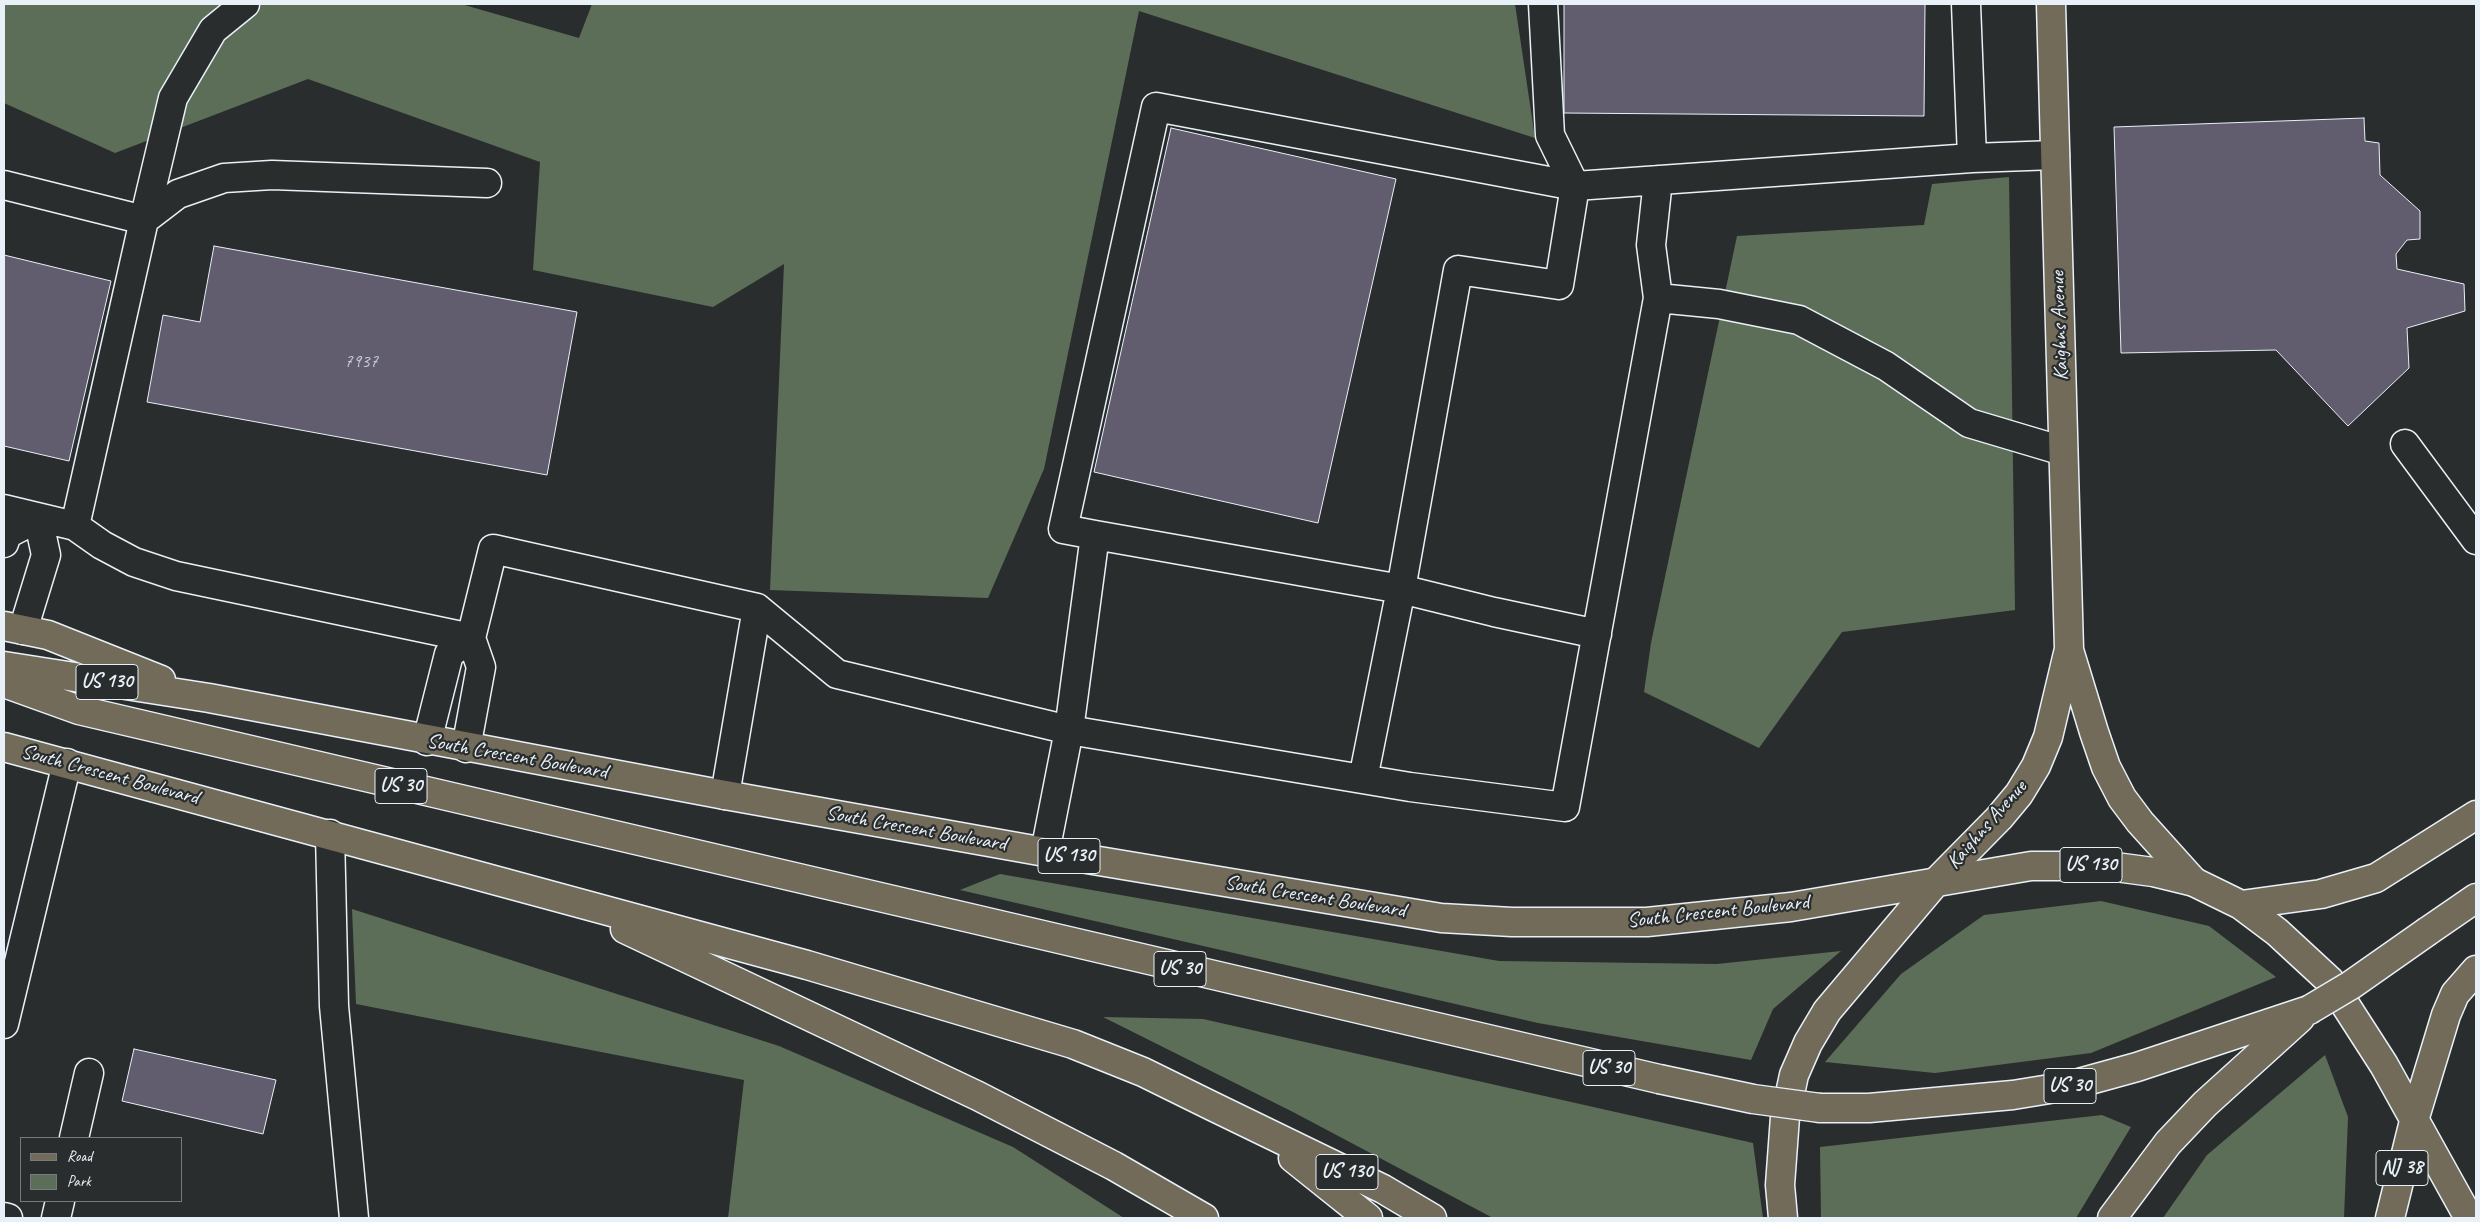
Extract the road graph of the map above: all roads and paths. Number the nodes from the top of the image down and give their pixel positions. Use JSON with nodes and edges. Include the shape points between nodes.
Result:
{"nodes":[{"id":1,"x":245,"y":4,"type":"edge"},
{"id":2,"x":1543,"y":4,"type":"edge"},
{"id":3,"x":1966,"y":4,"type":"edge"},
{"id":4,"x":2051,"y":4,"type":"edge"},
{"id":5,"x":2055,"y":155,"type":"junction"},
{"id":6,"x":1972,"y":158,"type":"junction"},
{"id":7,"x":1658,"y":180,"type":"junction"},
{"id":8,"x":487,"y":183,"type":"dead end"},
{"id":9,"x":4,"y":185,"type":"edge"},
{"id":10,"x":1575,"y":186,"type":"junction"},
{"id":11,"x":144,"y":220,"type":"junction"},
{"id":12,"x":1658,"y":298,"type":"junction"},
{"id":13,"x":2405,"y":444,"type":"dead end"},
{"id":14,"x":2063,"y":451,"type":"junction"},
{"id":15,"x":4,"y":509,"type":"edge"},
{"id":16,"x":38,"y":518,"type":"junction"},
{"id":17,"x":75,"y":526,"type":"junction"},
{"id":18,"x":1095,"y":535,"type":"junction"},
{"id":19,"x":2476,"y":540,"type":"edge"},
{"id":20,"x":4,"y":543,"type":"edge"},
{"id":21,"x":1401,"y":589,"type":"junction"},
{"id":22,"x":757,"y":608,"type":"junction"},
{"id":23,"x":13,"y":628,"type":"edge"},
{"id":24,"x":1597,"y":634,"type":"junction"},
{"id":25,"x":471,"y":638,"type":"junction"},
{"id":26,"x":2069,"y":649,"type":"junction"},
{"id":27,"x":4,"y":666,"type":"edge"},
{"id":28,"x":4,"y":683,"type":"edge"},
{"id":29,"x":209,"y":698,"type":"junction"},
{"id":30,"x":1069,"y":730,"type":"junction"},
{"id":31,"x":427,"y":741,"type":"junction"},
{"id":32,"x":4,"y":747,"type":"edge"},
{"id":33,"x":466,"y":748,"type":"junction"},
{"id":34,"x":67,"y":763,"type":"junction"},
{"id":35,"x":1362,"y":779,"type":"junction"},
{"id":36,"x":725,"y":795,"type":"junction"},
{"id":37,"x":2476,"y":815,"type":"edge"},
{"id":38,"x":330,"y":834,"type":"junction"},
{"id":39,"x":1045,"y":852,"type":"junction"},
{"id":40,"x":2194,"y":882,"type":"junction"},
{"id":41,"x":1935,"y":884,"type":"junction"},
{"id":42,"x":2476,"y":898,"type":"edge"},
{"id":43,"x":560,"y":899,"type":"junction"},
{"id":44,"x":2241,"y":905,"type":"junction"},
{"id":45,"x":2476,"y":970,"type":"edge"},
{"id":46,"x":2309,"y":1010,"type":"junction"},
{"id":47,"x":4,"y":1024,"type":"edge"},
{"id":48,"x":88,"y":1073,"type":"dead end"},
{"id":49,"x":2414,"y":1117,"type":"junction"},
{"id":50,"x":1259,"y":1130,"type":"junction"},
{"id":51,"x":74,"y":1137,"type":"edge"},
{"id":52,"x":60,"y":1202,"type":"edge"},
{"id":53,"x":4,"y":1217,"type":"edge"},
{"id":54,"x":8,"y":1218,"type":"edge"},
{"id":55,"x":56,"y":1218,"type":"edge"},
{"id":56,"x":354,"y":1218,"type":"edge"},
{"id":57,"x":1204,"y":1218,"type":"edge"},
{"id":58,"x":1368,"y":1218,"type":"edge"},
{"id":59,"x":1432,"y":1218,"type":"edge"},
{"id":60,"x":1783,"y":1218,"type":"edge"},
{"id":61,"x":2112,"y":1218,"type":"edge"},
{"id":62,"x":2390,"y":1218,"type":"edge"},
{"id":63,"x":2468,"y":1218,"type":"edge"}],
"edges":[{"from":1,"to":11,"type":"lane","via":[[213,30],[173,98]]},
{"from":2,"to":10,"type":"lane","via":[[1550,135]]},
{"from":3,"to":6,"type":"lane"},
{"from":4,"to":5,"type":"main road","name":"Kaighns Avenue"},
{"from":5,"to":6,"type":"lane"},
{"from":5,"to":14,"type":"main road","name":"Kaighns Avenue"},
{"from":6,"to":7,"type":"lane"},
{"from":7,"to":10,"type":"lane"},
{"from":7,"to":12,"type":"lane","via":[[1650,245]]},
{"from":8,"to":11,"type":"lane","via":[[272,175],[224,178],[178,194]]},
{"from":9,"to":11,"type":"lane"},
{"from":10,"to":18,"type":"lane","via":[[1156,107],[1064,529]]},
{"from":10,"to":21,"type":"lane","via":[[1559,285],[1458,270]]},
{"from":11,"to":17,"type":"lane"},
{"from":12,"to":14,"type":"lane","via":[[1719,304],[1799,320],[1886,366],[1969,423]]},
{"from":12,"to":24,"type":"lane"},
{"from":13,"to":19,"type":"lane"},
{"from":14,"to":26,"type":"main road","name":"Kaighns Avenue"},
{"from":15,"to":16,"type":"lane"},
{"from":16,"to":17,"type":"lane"},
{"from":16,"to":20,"type":"lane","via":[[7,534]]},
{"from":16,"to":23,"type":"lane","via":[[46,556]]},
{"from":17,"to":25,"type":"lane","via":[[134,562],[176,576]]},
{"from":18,"to":21,"type":"lane"},
{"from":18,"to":30,"type":"lane"},
{"from":21,"to":24,"type":"lane"},
{"from":21,"to":35,"type":"lane"},
{"from":22,"to":25,"type":"lane","via":[[493,549]]},
{"from":22,"to":30,"type":"lane","via":[[836,674]]},
{"from":22,"to":36,"type":"lane"},
{"from":23,"to":29,"type":"main road","via":[[48,635]]},
{"from":24,"to":35,"type":"lane","via":[[1565,807]]},
{"from":25,"to":31,"type":"lane","via":[[449,654]]},
{"from":25,"to":33,"type":"lane","via":[[481,667]]},
{"from":26,"to":40,"type":"main road","name":"Kaighns Avenue","via":[[2106,767],[2122,798]]},
{"from":26,"to":41,"type":"main road","name":"Kaighns Avenue","via":[[2048,737],[2036,766],[2004,812]]},
{"from":27,"to":29,"type":"main road","name":"South Crescent Boulevard","number":"US 130"},
{"from":28,"to":46,"type":"main road","number":"US 30","bridge":true,"via":[[79,710],[1753,1099],[1820,1108],[1869,1108],[2003,1096],[2068,1086],[2118,1073]]},
{"from":29,"to":31,"type":"main road","name":"South Crescent Boulevard","number":"US 130"},
{"from":30,"to":35,"type":"lane"},
{"from":30,"to":39,"type":"lane"},
{"from":31,"to":33,"type":"main road","name":"South Crescent Boulevard","number":"US 130"},
{"from":32,"to":34,"type":"main road","name":"South Crescent Boulevard"},
{"from":33,"to":36,"type":"main road","name":"South Crescent Boulevard","number":"US 130"},
{"from":34,"to":38,"type":"main road","name":"South Crescent Boulevard"},
{"from":34,"to":47,"type":"lane"},
{"from":36,"to":39,"type":"main road","name":"South Crescent Boulevard","number":"US 130"},
{"from":37,"to":44,"type":"main road","via":[[2376,878],[2321,894]]},
{"from":38,"to":43,"type":"main road","name":"South Crescent Boulevard"},
{"from":38,"to":56,"type":"lane","via":[[334,1006]]},
{"from":39,"to":41,"type":"main road","name":"South Crescent Boulevard","number":"US 130","via":[[1441,918],[1512,922],[1647,922],[1716,916]]},
{"from":40,"to":41,"type":"main road","name":"South Crescent Boulevard","number":"US 130","via":[[2153,872],[2072,864],[2030,866]]},
{"from":40,"to":44,"type":"main road","name":"South Crescent Boulevard","number":"US 130"},
{"from":41,"to":60,"type":"main road","name":"Kaighns Avenue","via":[[1827,1011],[1808,1043],[1794,1076],[1785,1117],[1780,1185]]},
{"from":42,"to":46,"type":"main road","number":"US 30","bridge":true,"via":[[2352,986]]},
{"from":43,"to":50,"type":"main road","name":"South Crescent Boulevard","number":"US 130","via":[[807,965],[1073,1044],[1143,1072]]},
{"from":43,"to":57,"type":"main road","via":[[978,1096],[1114,1166]]},
{"from":44,"to":49,"type":"main road","name":"South Crescent Boulevard","number":"US 130","via":[[2277,932],[2330,982],[2352,1012]]},
{"from":45,"to":49,"type":"main road","via":[[2455,994],[2449,1008]]},
{"from":46,"to":61,"type":"main road","via":[[2174,1136]]},
{"from":48,"to":51,"type":"lane"},
{"from":49,"to":62,"type":"main road","number":"NJ 38"},
{"from":49,"to":63,"type":"main road","name":"South Crescent Boulevard","number":"US 130"},
{"from":50,"to":58,"type":"main road"},
{"from":50,"to":59,"type":"main road","name":"South Crescent Boulevard","number":"US 130","via":[[1383,1189]]},
{"from":52,"to":55,"type":"lane"},
{"from":53,"to":54,"type":"lane"}]}
